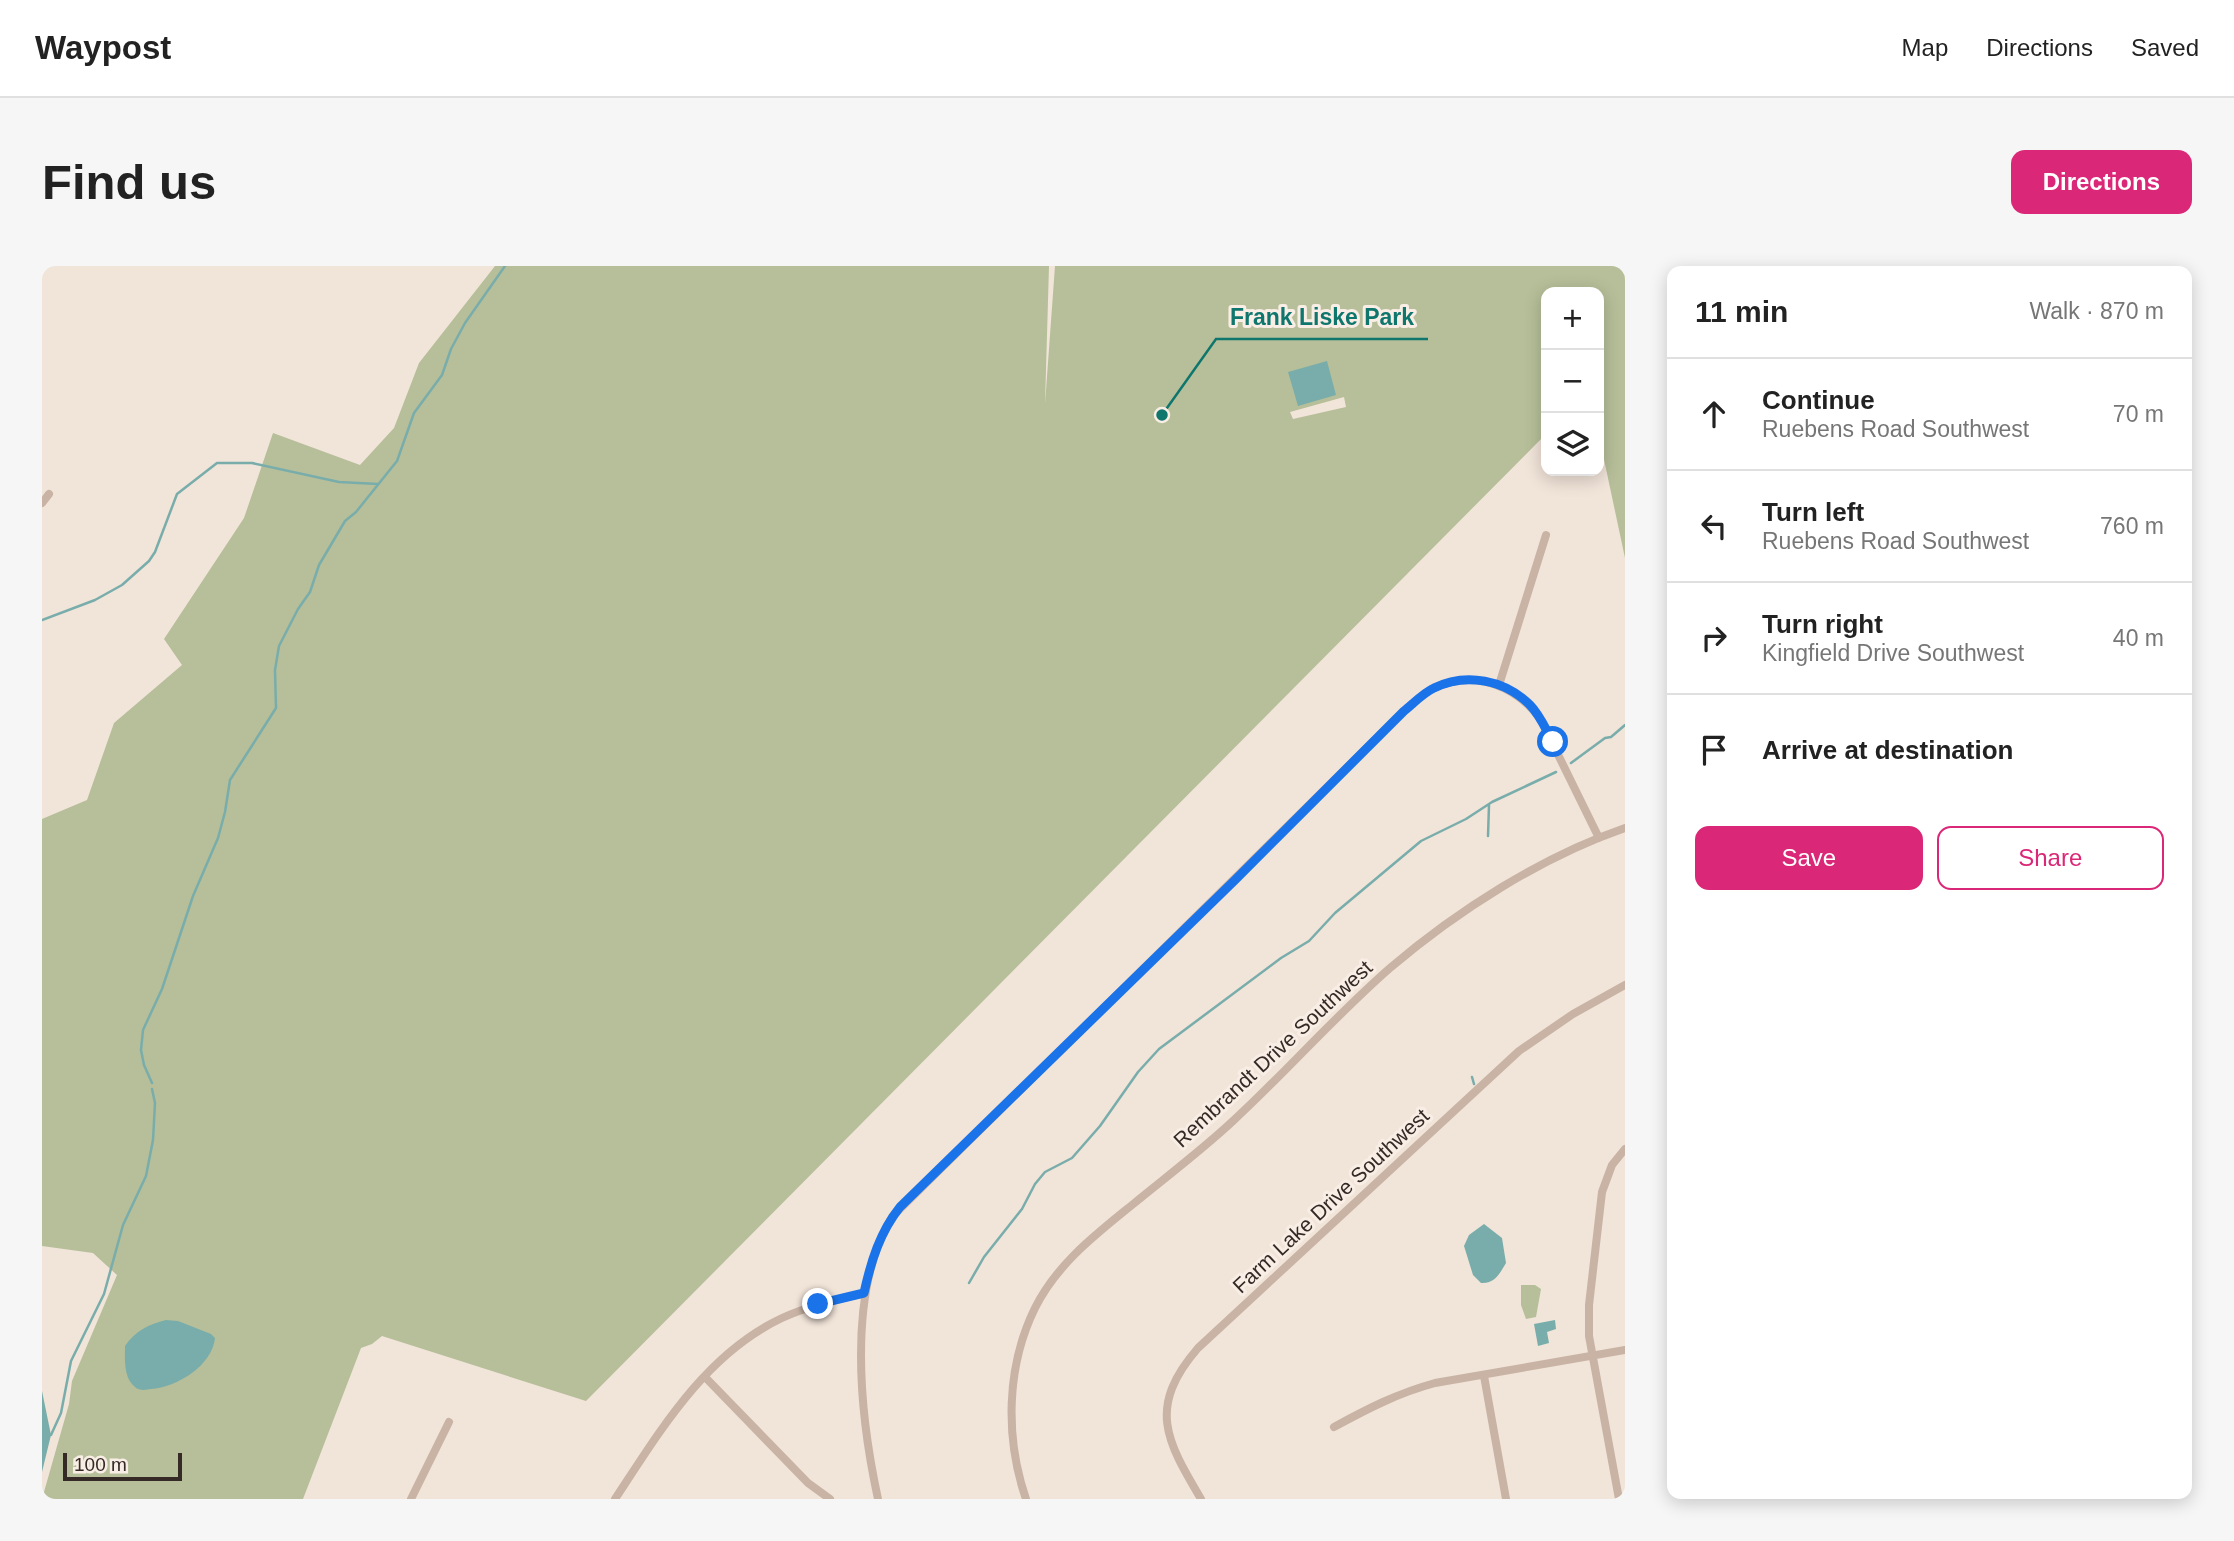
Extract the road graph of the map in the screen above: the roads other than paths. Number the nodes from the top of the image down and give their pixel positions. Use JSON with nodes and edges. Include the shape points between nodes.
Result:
{"nodes":[{"id":1,"x":49,"y":494,"type":"dead end"},
{"id":2,"x":42,"y":503,"type":"edge"},
{"id":3,"x":1546,"y":535,"type":"dead end"},
{"id":4,"x":1499,"y":685,"type":"junction"},
{"id":5,"x":1625,"y":828,"type":"edge"},
{"id":6,"x":1599,"y":838,"type":"junction"},
{"id":7,"x":1625,"y":985,"type":"edge"},
{"id":8,"x":1625,"y":1149,"type":"edge"},
{"id":9,"x":864,"y":1293,"type":"junction"},
{"id":10,"x":1625,"y":1350,"type":"edge"},
{"id":11,"x":1593,"y":1356,"type":"junction"},
{"id":12,"x":1484,"y":1376,"type":"junction"},
{"id":13,"x":705,"y":1377,"type":"junction"},
{"id":14,"x":449,"y":1422,"type":"dead end"},
{"id":15,"x":1334,"y":1427,"type":"dead end"},
{"id":16,"x":411,"y":1499,"type":"edge"},
{"id":17,"x":615,"y":1499,"type":"edge"},
{"id":18,"x":830,"y":1499,"type":"edge"},
{"id":19,"x":878,"y":1499,"type":"edge"},
{"id":20,"x":1026,"y":1499,"type":"edge"},
{"id":21,"x":1201,"y":1499,"type":"edge"},
{"id":22,"x":1506,"y":1499,"type":"edge"},
{"id":23,"x":1619,"y":1499,"type":"edge"}],
"edges":[{"from":1,"to":2,"type":"street"},
{"from":3,"to":4,"type":"street"},
{"from":4,"to":6,"type":"street","via":[[1516,693],[1541,720]]},
{"from":4,"to":9,"type":"street","via":[[1451,682],[1432,688],[1404,711],[900,1207],[879,1240]]},
{"from":5,"to":6,"type":"street","name":"Rembrandt Drive Southwest"},
{"from":6,"to":20,"type":"street","name":"Rembrandt Drive Southwest","via":[[1471,906],[1411,951],[1234,1120],[1060,1269],[1023,1336],[1012,1388],[1016,1463]]},
{"from":7,"to":21,"type":"street","name":"Farm Lake Drive Southwest","via":[[1519,1051],[1198,1348],[1184,1365],[1168,1400],[1173,1450]]},
{"from":8,"to":11,"type":"street","via":[[1612,1165],[1602,1192],[1589,1305]]},
{"from":9,"to":13,"type":"street","via":[[779,1319],[751,1336]]},
{"from":9,"to":19,"type":"street","via":[[865,1413]]},
{"from":10,"to":11,"type":"street"},
{"from":11,"to":12,"type":"street"},
{"from":11,"to":23,"type":"street"},
{"from":12,"to":15,"type":"street","via":[[1406,1391]]},
{"from":12,"to":22,"type":"street"},
{"from":13,"to":17,"type":"street","via":[[675,1411]]},
{"from":13,"to":18,"type":"street","via":[[808,1483]]},
{"from":14,"to":16,"type":"street"}]}
